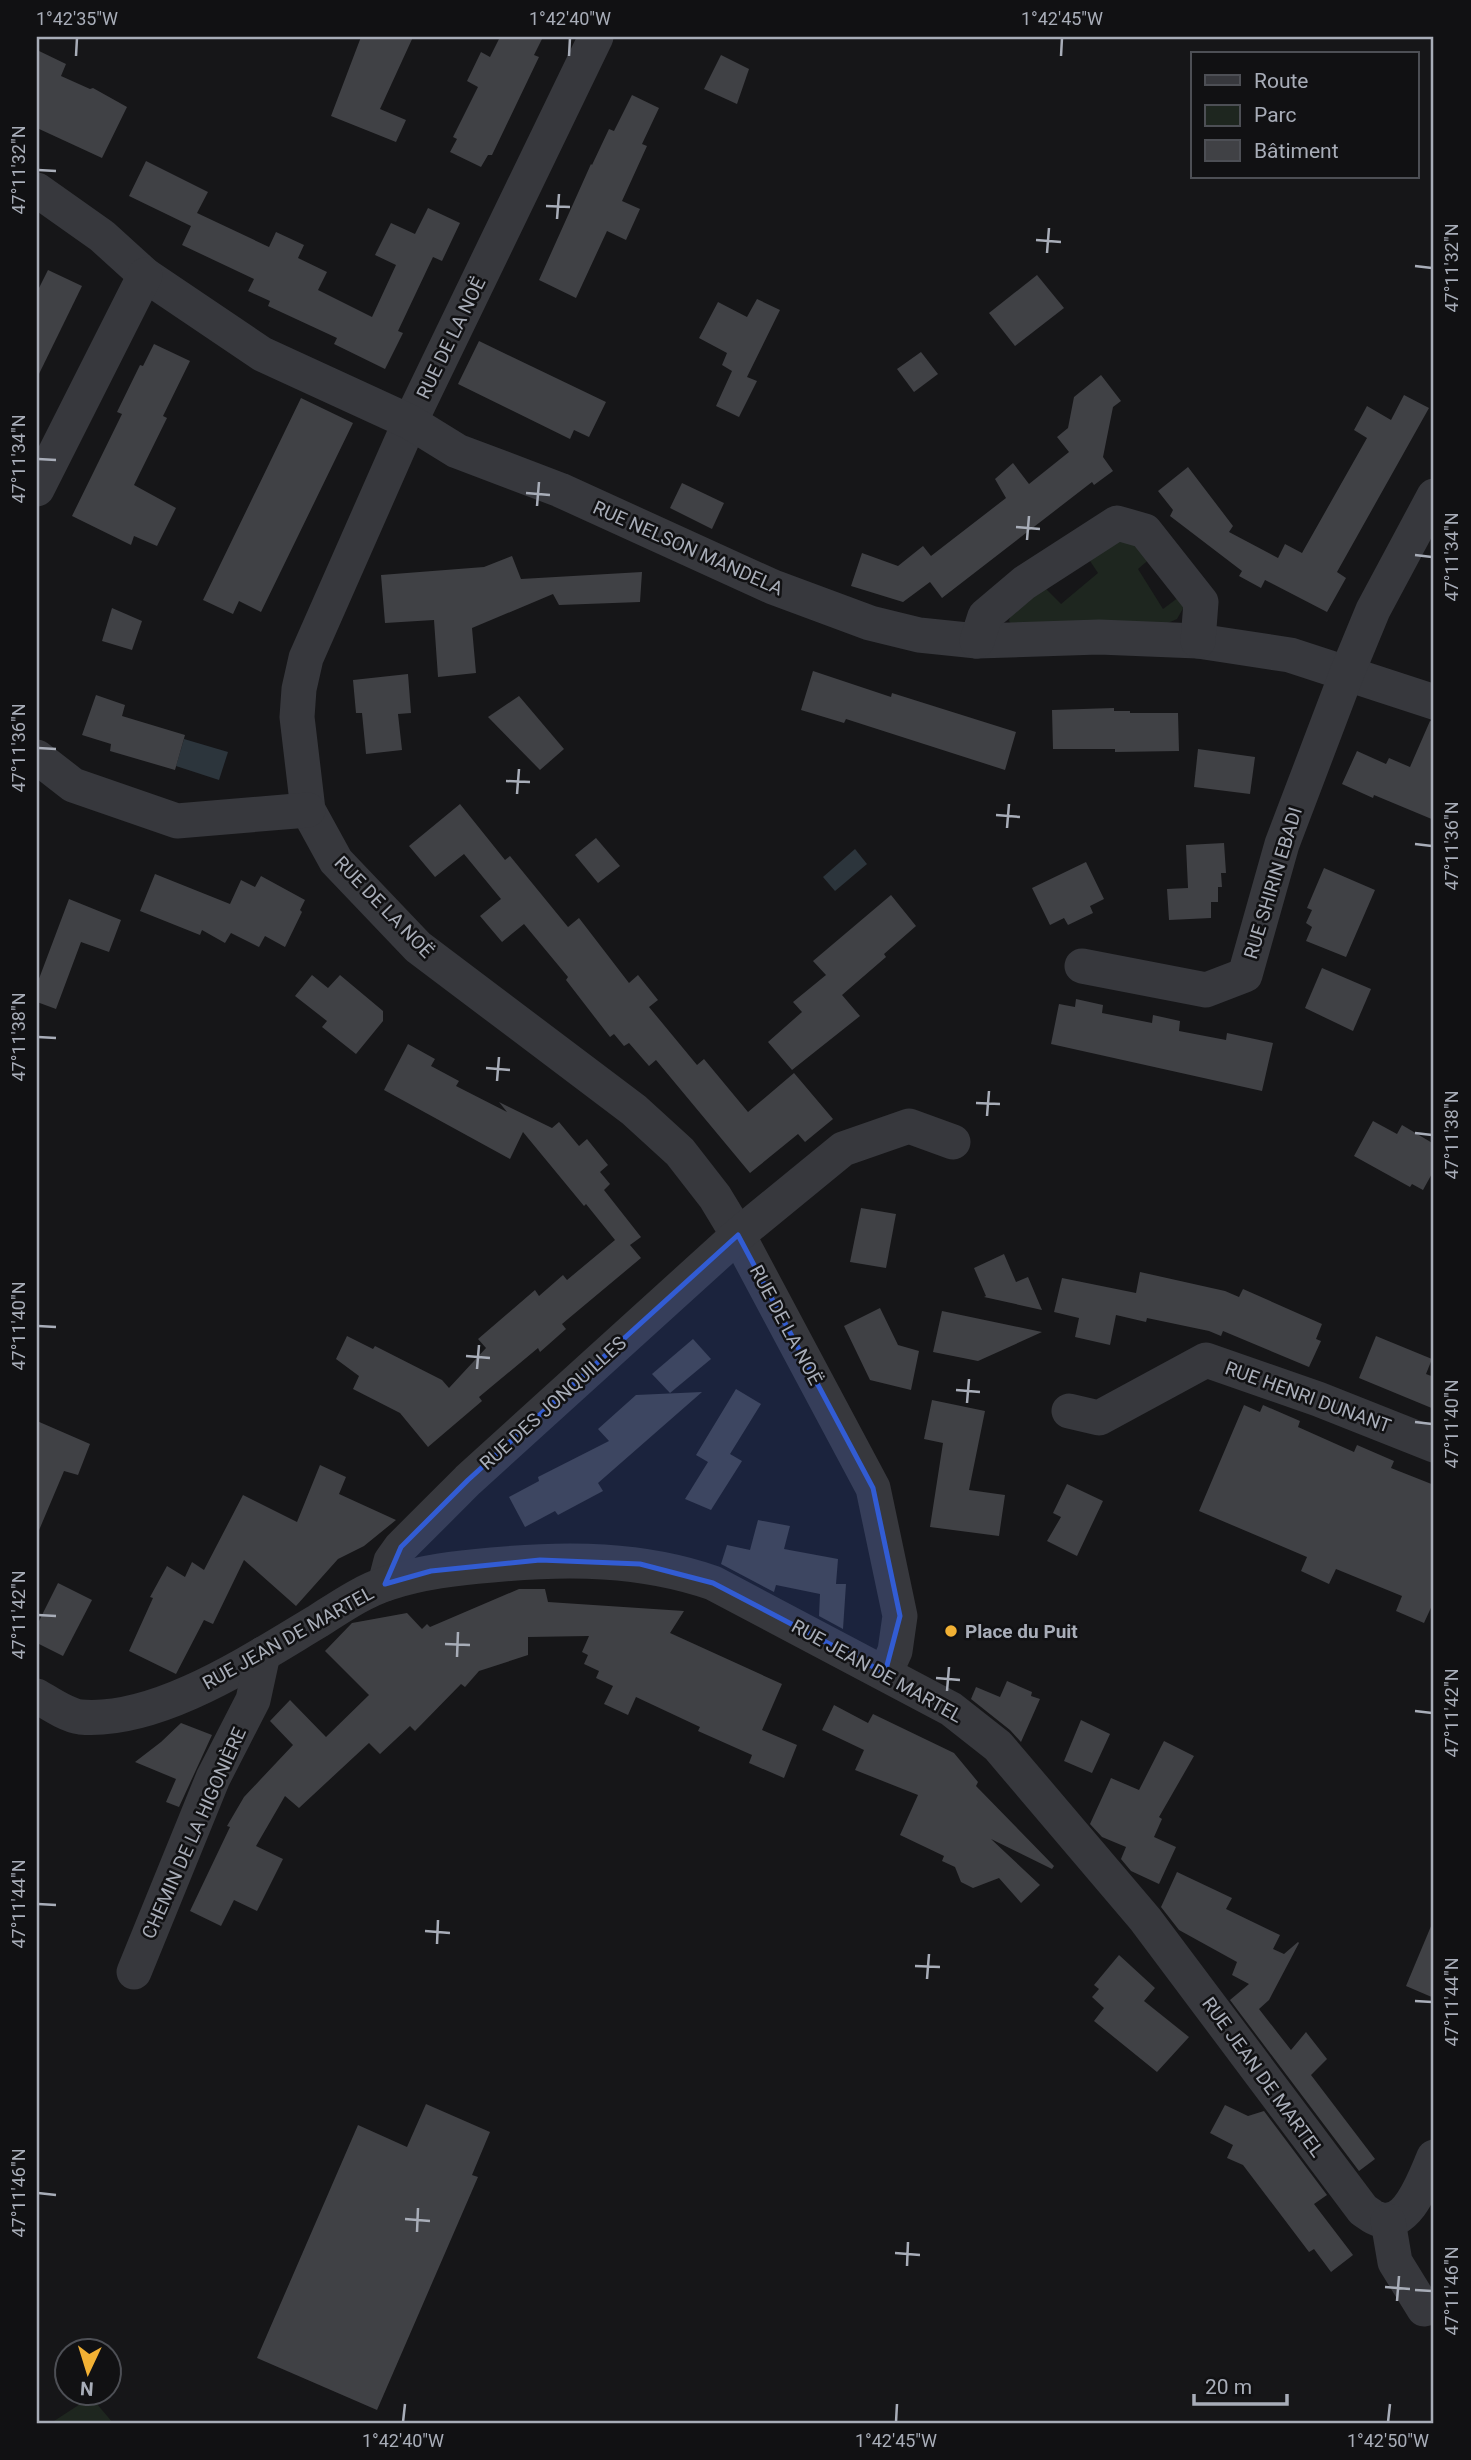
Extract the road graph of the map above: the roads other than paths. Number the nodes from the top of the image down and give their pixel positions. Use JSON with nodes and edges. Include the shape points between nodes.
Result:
{"nodes":[{"id":1,"x":596,"y":37,"type":"edge"},
{"id":2,"x":37,"y":190,"type":"edge"},
{"id":3,"x":145,"y":275,"type":"junction"},
{"id":4,"x":411,"y":422,"type":"junction"},
{"id":5,"x":37,"y":489,"type":"edge"},
{"id":6,"x":1434,"y":496,"type":"edge"},
{"id":7,"x":977,"y":641,"type":"junction"},
{"id":8,"x":1198,"y":641,"type":"junction"},
{"id":9,"x":1347,"y":673,"type":"junction"},
{"id":10,"x":1434,"y":702,"type":"edge"},
{"id":11,"x":37,"y":757,"type":"edge"},
{"id":12,"x":309,"y":810,"type":"junction"},
{"id":13,"x":1082,"y":966,"type":"dead end"},
{"id":14,"x":953,"y":1142,"type":"dead end"},
{"id":15,"x":738,"y":1236,"type":"junction"},
{"id":16,"x":1069,"y":1411,"type":"dead end"},
{"id":17,"x":1434,"y":1445,"type":"edge"},
{"id":18,"x":385,"y":1584,"type":"junction"},
{"id":19,"x":263,"y":1654,"type":"junction"},
{"id":20,"x":885,"y":1673,"type":"junction"},
{"id":21,"x":37,"y":1696,"type":"edge"},
{"id":22,"x":134,"y":1972,"type":"dead end"},
{"id":23,"x":1434,"y":2157,"type":"edge"},
{"id":24,"x":1388,"y":2221,"type":"junction"},
{"id":25,"x":1424,"y":2309,"type":"dead end"}],
"edges":[{"from":1,"to":4,"type":"street","name":"RUE DE LA NOË"},
{"from":2,"to":3,"type":"street","name":"RUE NELSON MANDELA","via":[[102,236]]},
{"from":3,"to":4,"type":"street","name":"RUE NELSON MANDELA","via":[[262,354]]},
{"from":3,"to":5,"type":"street"},
{"from":4,"to":7,"type":"street","name":"RUE NELSON MANDELA","via":[[457,451],[560,490],[773,587],[870,623],[919,635]]},
{"from":4,"to":12,"type":"street","name":"RUE DE LA NOË","via":[[306,658],[297,717]]},
{"from":6,"to":9,"type":"street","via":[[1373,610]]},
{"from":7,"to":8,"type":"street","name":"RUE NELSON MANDELA","via":[[1099,637]]},
{"from":7,"to":8,"type":"street","via":[[985,616],[1117,523],[1145,531],[1201,602]]},
{"from":8,"to":9,"type":"street","name":"RUE NELSON MANDELA","via":[[1290,655]]},
{"from":9,"to":10,"type":"street","name":"RUE NELSON MANDELA"},
{"from":9,"to":13,"type":"street","name":"RUE SHIRIN EBADI","via":[[1282,844],[1245,975],[1206,990]]},
{"from":11,"to":12,"type":"street","via":[[73,785],[177,821]]},
{"from":12,"to":15,"type":"street","name":"RUE DE LA NOË","via":[[336,861],[418,947],[634,1110],[680,1152]]},
{"from":14,"to":15,"type":"street","name":"RUE DES JONQUILLES","via":[[909,1126],[843,1149]]},
{"from":15,"to":18,"type":"street","name":"RUE DES JONQUILLES","via":[[468,1480],[401,1547],[391,1561]]},
{"from":15,"to":20,"type":"street","name":"RUE DE LA NOË","via":[[873,1488],[900,1616],[895,1651]]},
{"from":16,"to":17,"type":"street","name":"RUE HENRI DUNANT","via":[[1099,1418],[1206,1360]]},
{"from":18,"to":19,"type":"street","name":"RUE JEAN DE MARTEL"},
{"from":18,"to":20,"type":"street","name":"RUE JEAN DE MARTEL","via":[[431,1571],[540,1560],[640,1564],[713,1583]]},
{"from":19,"to":21,"type":"street","name":"RUE JEAN DE MARTEL","via":[[172,1700],[125,1714],[78,1717]]},
{"from":19,"to":22,"type":"street","name":"CHEMIN DE LA HIGONIÈRE","via":[[253,1700],[214,1778]]},
{"from":20,"to":24,"type":"street","name":"RUE JEAN DE MARTEL","via":[[951,1709],[998,1746],[1145,1919],[1344,2187],[1363,2210]]},
{"from":23,"to":24,"type":"street","via":[[1408,2209]]},
{"from":24,"to":25,"type":"street","via":[[1395,2262]]}]}
